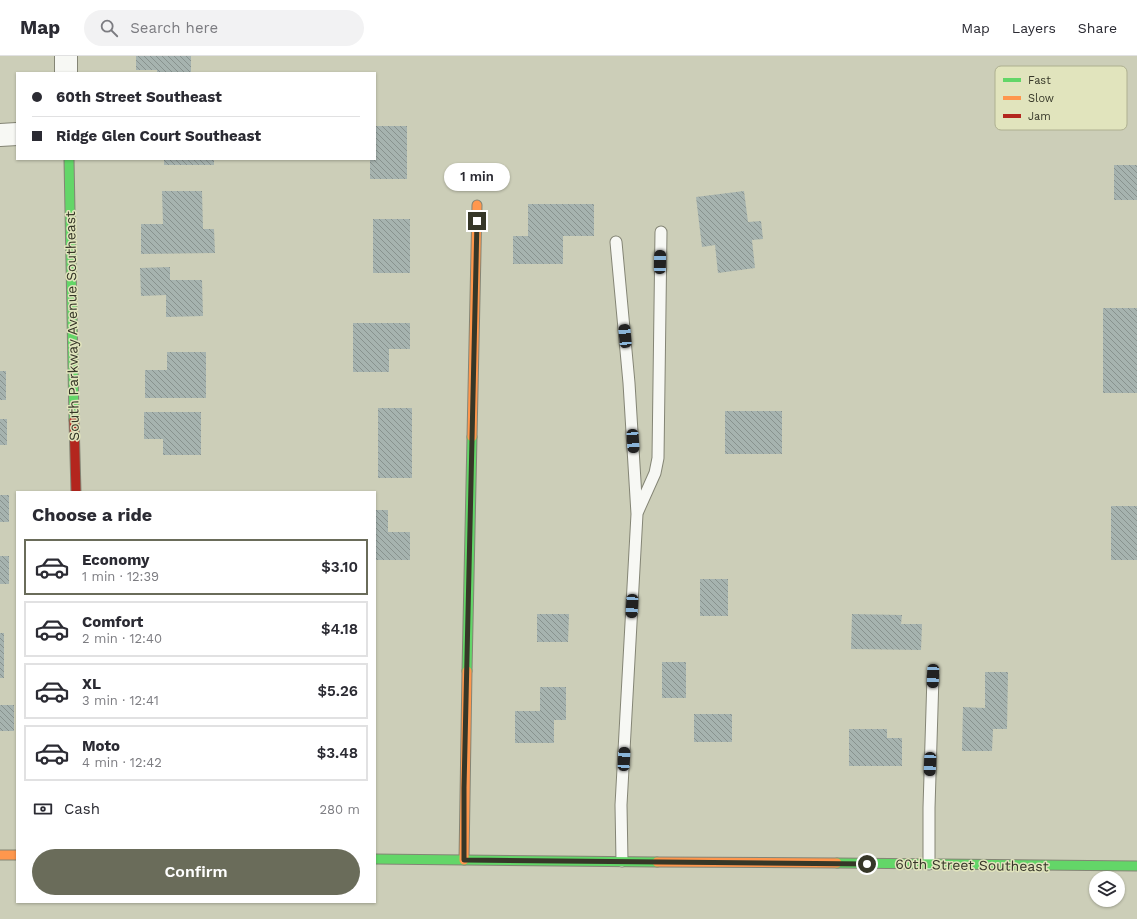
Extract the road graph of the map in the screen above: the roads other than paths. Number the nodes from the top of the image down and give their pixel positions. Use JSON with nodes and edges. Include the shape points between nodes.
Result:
{"nodes":[{"id":1,"x":66,"y":56,"type":"edge"},
{"id":2,"x":66,"y":72,"type":"edge"},
{"id":3,"x":16,"y":134,"type":"edge"},
{"id":4,"x":0,"y":135,"type":"edge"},
{"id":5,"x":68,"y":160,"type":"edge"},
{"id":6,"x":477,"y":205,"type":"dead end"},
{"id":7,"x":661,"y":232,"type":"dead end"},
{"id":8,"x":616,"y":242,"type":"dead end"},
{"id":9,"x":76,"y":491,"type":"edge"},
{"id":10,"x":638,"y":514,"type":"junction"},
{"id":11,"x":933,"y":676,"type":"dead end"},
{"id":12,"x":0,"y":855,"type":"edge"},
{"id":13,"x":16,"y":855,"type":"edge"},
{"id":14,"x":376,"y":859,"type":"edge"},
{"id":15,"x":464,"y":860,"type":"junction"},
{"id":16,"x":622,"y":861,"type":"junction"},
{"id":17,"x":929,"y":864,"type":"junction"},
{"id":18,"x":1137,"y":866,"type":"edge"}],
"edges":[{"from":1,"to":2,"type":"street"},
{"from":3,"to":4,"type":"street"},
{"from":5,"to":9,"type":"street","name":"South Parkway Avenue Southeast"},
{"from":6,"to":15,"type":"street"},
{"from":7,"to":10,"type":"lane","via":[[658,458]]},
{"from":8,"to":10,"type":"lane"},
{"from":10,"to":16,"type":"lane","via":[[621,805]]},
{"from":11,"to":17,"type":"lane"},
{"from":12,"to":13,"type":"street"},
{"from":14,"to":15,"type":"street","name":"60th Street Southeast"},
{"from":15,"to":16,"type":"street","name":"60th Street Southeast"},
{"from":16,"to":17,"type":"street","name":"60th Street Southeast"},
{"from":17,"to":18,"type":"street","name":"60th Street Southeast"}]}
